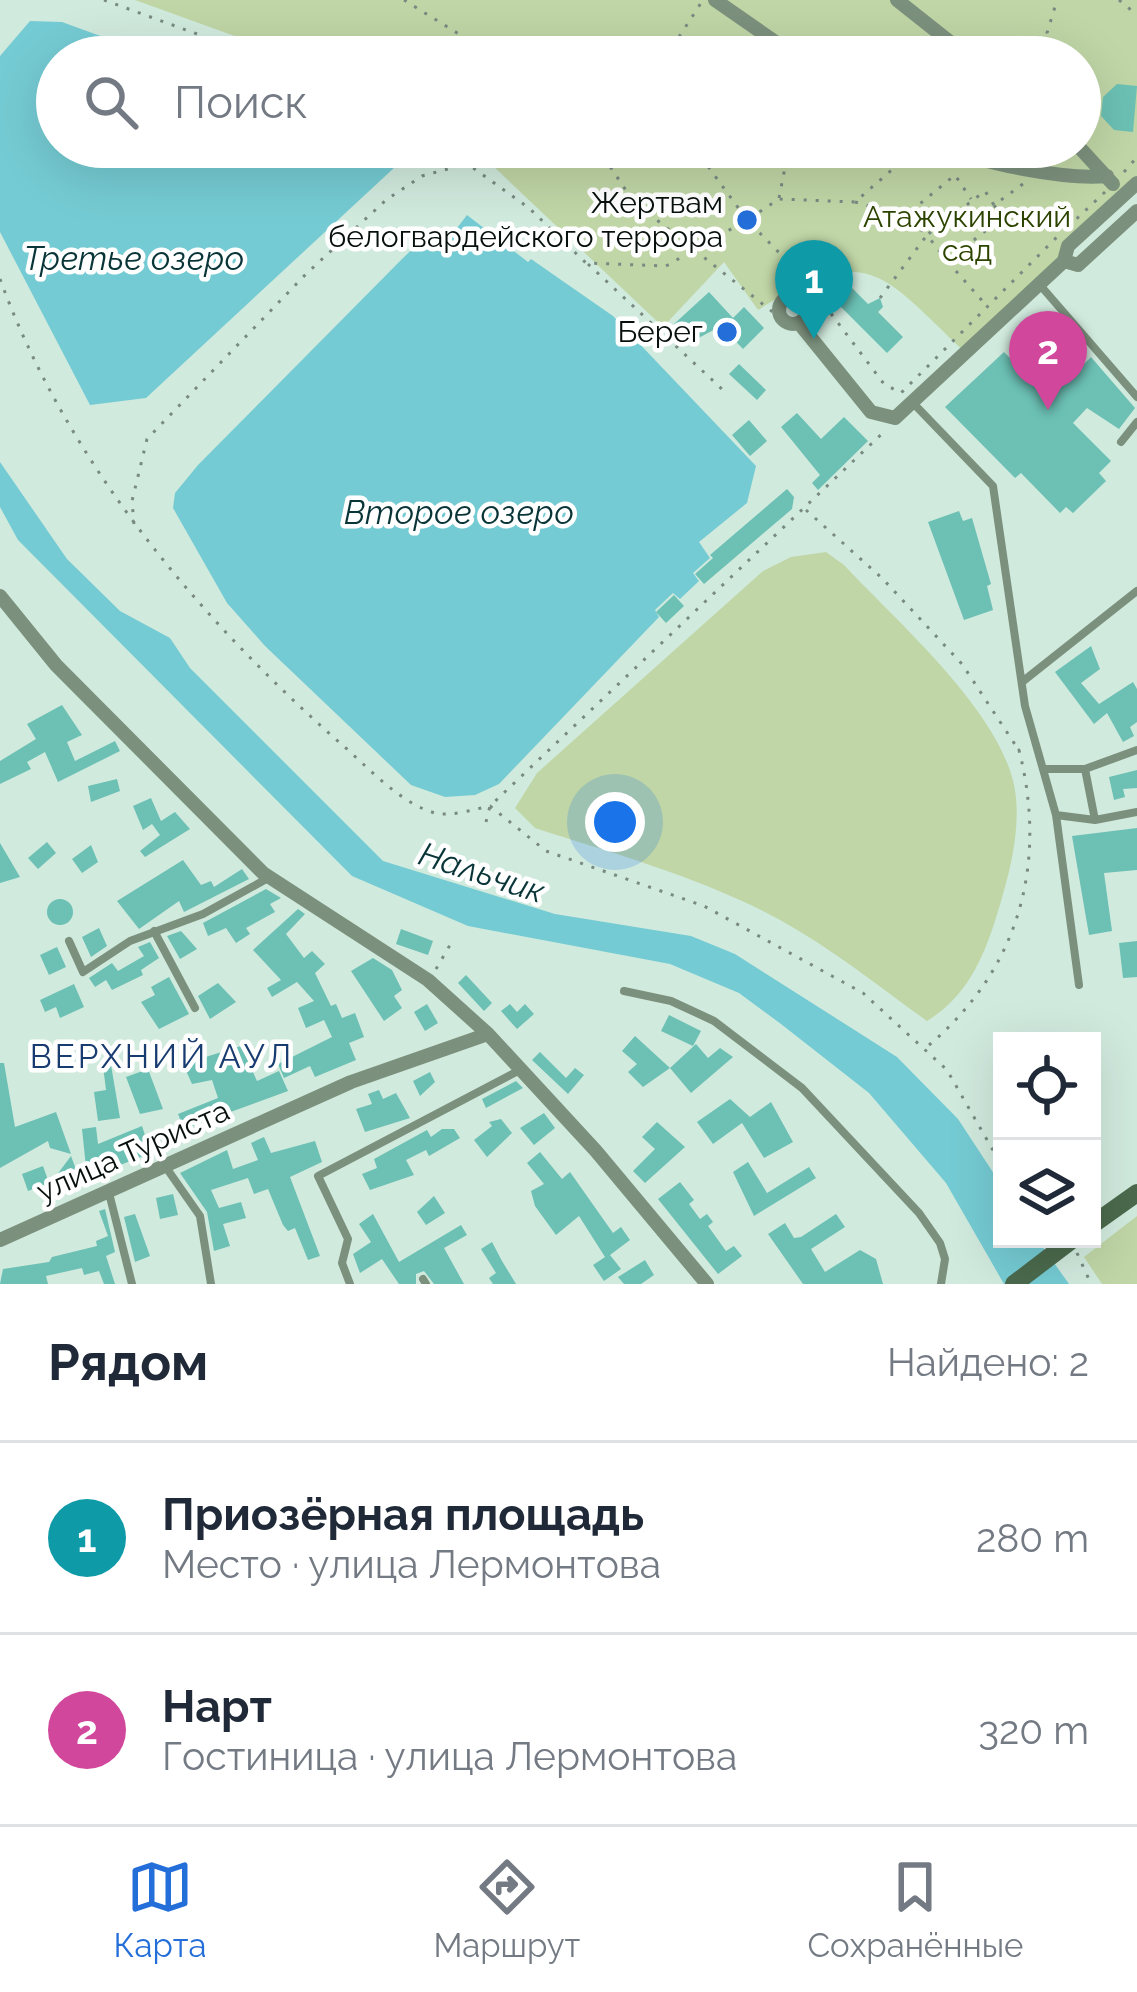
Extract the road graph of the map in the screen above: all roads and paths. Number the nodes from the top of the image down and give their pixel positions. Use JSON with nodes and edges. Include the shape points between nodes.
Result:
{"nodes":[{"id":1,"x":104,"y":0,"type":"edge"},
{"id":2,"x":404,"y":0,"type":"edge"},
{"id":3,"x":703,"y":0,"type":"edge"},
{"id":4,"x":715,"y":0,"type":"edge"},
{"id":5,"x":897,"y":0,"type":"edge"},
{"id":6,"x":1058,"y":0,"type":"edge"},
{"id":7,"x":1120,"y":0,"type":"edge"},
{"id":8,"x":1137,"y":15,"type":"edge"},
{"id":9,"x":203,"y":36,"type":"edge"},
{"id":10,"x":462,"y":36,"type":"edge"},
{"id":11,"x":680,"y":36,"type":"edge"},
{"id":12,"x":767,"y":36,"type":"edge"},
{"id":13,"x":942,"y":36,"type":"edge"},
{"id":14,"x":1048,"y":36,"type":"edge"},
{"id":15,"x":1137,"y":157,"type":"edge"},
{"id":16,"x":451,"y":168,"type":"edge"},
{"id":17,"x":472,"y":168,"type":"edge"},
{"id":18,"x":612,"y":168,"type":"edge"},
{"id":19,"x":709,"y":168,"type":"edge"},
{"id":20,"x":785,"y":168,"type":"edge"},
{"id":21,"x":894,"y":168,"type":"edge"},
{"id":22,"x":1038,"y":168,"type":"edge"},
{"id":23,"x":1099,"y":168,"type":"edge"},
{"id":24,"x":1044,"y":169,"type":"junction"},
{"id":25,"x":1110,"y":180,"type":"junction"},
{"id":26,"x":1137,"y":183,"type":"edge"},
{"id":27,"x":779,"y":199,"type":"junction"},
{"id":28,"x":972,"y":200,"type":"junction"},
{"id":29,"x":855,"y":202,"type":"junction"},
{"id":30,"x":994,"y":205,"type":"junction"},
{"id":31,"x":1137,"y":211,"type":"edge"},
{"id":32,"x":905,"y":216,"type":"junction"},
{"id":33,"x":747,"y":220,"type":"junction"},
{"id":34,"x":927,"y":235,"type":"junction"},
{"id":35,"x":690,"y":249,"type":"junction"},
{"id":36,"x":947,"y":261,"type":"junction"},
{"id":37,"x":1064,"y":261,"type":"junction"},
{"id":38,"x":586,"y":262,"type":"junction"},
{"id":39,"x":0,"y":279,"type":"edge"},
{"id":40,"x":1040,"y":284,"type":"junction"},
{"id":41,"x":880,"y":298,"type":"dead end"},
{"id":42,"x":986,"y":305,"type":"junction"},
{"id":43,"x":792,"y":322,"type":"joint"},
{"id":44,"x":1076,"y":325,"type":"junction"},
{"id":45,"x":1067,"y":332,"type":"dead end"},
{"id":46,"x":724,"y":391,"type":"dead end"},
{"id":47,"x":1137,"y":397,"type":"edge"},
{"id":48,"x":914,"y":404,"type":"junction"},
{"id":49,"x":896,"y":418,"type":"junction"},
{"id":50,"x":1137,"y":422,"type":"edge"},
{"id":51,"x":1121,"y":442,"type":"dead end"},
{"id":52,"x":806,"y":510,"type":"junction"},
{"id":53,"x":134,"y":528,"type":"junction"},
{"id":54,"x":1137,"y":591,"type":"edge"},
{"id":55,"x":0,"y":596,"type":"edge"},
{"id":56,"x":1022,"y":682,"type":"junction"},
{"id":57,"x":1137,"y":750,"type":"edge"},
{"id":58,"x":1018,"y":751,"type":"junction"},
{"id":59,"x":1046,"y":769,"type":"junction"},
{"id":60,"x":1085,"y":769,"type":"junction"},
{"id":61,"x":490,"y":806,"type":"junction"},
{"id":62,"x":1137,"y":812,"type":"edge"},
{"id":63,"x":1056,"y":815,"type":"junction"},
{"id":64,"x":1094,"y":820,"type":"junction"},
{"id":65,"x":486,"y":822,"type":"dead end"},
{"id":66,"x":270,"y":877,"type":"junction"},
{"id":67,"x":154,"y":931,"type":"junction"},
{"id":68,"x":69,"y":941,"type":"dead end"},
{"id":69,"x":450,"y":945,"type":"dead end"},
{"id":70,"x":428,"y":980,"type":"junction"},
{"id":71,"x":1079,"y":985,"type":"dead end"},
{"id":72,"x":624,"y":992,"type":"dead end"},
{"id":73,"x":195,"y":1008,"type":"dead end"},
{"id":74,"x":488,"y":1034,"type":"junction"},
{"id":75,"x":927,"y":1046,"type":"junction"},
{"id":76,"x":521,"y":1069,"type":"junction"},
{"id":77,"x":993,"y":1152,"type":"edge"},
{"id":78,"x":164,"y":1165,"type":"junction"},
{"id":79,"x":108,"y":1192,"type":"junction"},
{"id":80,"x":1137,"y":1193,"type":"edge"},
{"id":81,"x":1101,"y":1219,"type":"edge"},
{"id":82,"x":0,"y":1240,"type":"edge"},
{"id":83,"x":1066,"y":1248,"type":"edge"},
{"id":84,"x":1075,"y":1248,"type":"edge"},
{"id":85,"x":132,"y":1284,"type":"edge"},
{"id":86,"x":212,"y":1284,"type":"edge"},
{"id":87,"x":350,"y":1284,"type":"edge"},
{"id":88,"x":707,"y":1284,"type":"edge"},
{"id":89,"x":941,"y":1284,"type":"edge"},
{"id":90,"x":1014,"y":1284,"type":"edge"},
{"id":91,"x":1091,"y":1284,"type":"edge"}],
"edges":[{"from":1,"to":9,"type":"path"},
{"from":2,"to":10,"type":"path"},
{"from":3,"to":11,"type":"path"},
{"from":4,"to":12,"type":"street"},
{"from":5,"to":13,"type":"street"},
{"from":6,"to":14,"type":"path"},
{"from":7,"to":8,"type":"path"},
{"from":15,"to":25,"type":"path"},
{"from":16,"to":53,"type":"path","via":[[386,200],[148,439],[132,501]]},
{"from":17,"to":38,"type":"path"},
{"from":18,"to":35,"type":"path","via":[[633,200]]},
{"from":19,"to":33,"type":"path"},
{"from":20,"to":27,"type":"path"},
{"from":21,"to":29,"type":"path"},
{"from":22,"to":24,"type":"street"},
{"from":23,"to":25,"type":"street"},
{"from":24,"to":25,"type":"street"},
{"from":24,"to":30,"type":"path"},
{"from":25,"to":42,"type":"path"},
{"from":26,"to":37,"type":"street","via":[[1068,246]]},
{"from":27,"to":29,"type":"path"},
{"from":27,"to":33,"type":"path"},
{"from":28,"to":30,"type":"path","via":[[985,191]]},
{"from":28,"to":32,"type":"path","via":[[955,175]]},
{"from":28,"to":34,"type":"path"},
{"from":29,"to":32,"type":"path"},
{"from":30,"to":36,"type":"path","via":[[1002,218]]},
{"from":31,"to":37,"type":"street","via":[[1078,266]]},
{"from":32,"to":34,"type":"path"},
{"from":33,"to":35,"type":"path"},
{"from":33,"to":42,"type":"path","via":[[806,279],[866,365],[901,393]]},
{"from":34,"to":36,"type":"path"},
{"from":34,"to":41,"type":"path"},
{"from":35,"to":38,"type":"path","via":[[666,266]]},
{"from":35,"to":43,"type":"path"},
{"from":36,"to":42,"type":"path"},
{"from":37,"to":40,"type":"street"},
{"from":38,"to":46,"type":"path"},
{"from":39,"to":53,"type":"path","via":[[22,338]]},
{"from":40,"to":44,"type":"lane"},
{"from":40,"to":48,"type":"street"},
{"from":43,"to":49,"type":"street","via":[[871,412]]},
{"from":44,"to":45,"type":"lane"},
{"from":44,"to":47,"type":"lane"},
{"from":48,"to":49,"type":"street"},
{"from":48,"to":56,"type":"lane","via":[[993,486]]},
{"from":49,"to":52,"type":"path"},
{"from":50,"to":51,"type":"lane"},
{"from":52,"to":58,"type":"path","via":[[962,664]]},
{"from":52,"to":61,"type":"path"},
{"from":53,"to":61,"type":"path","via":[[282,692],[390,786],[437,814]]},
{"from":54,"to":56,"type":"lane"},
{"from":55,"to":66,"type":"street","via":[[56,665]]},
{"from":56,"to":59,"type":"lane"},
{"from":57,"to":60,"type":"lane"},
{"from":58,"to":59,"type":"path"},
{"from":58,"to":75,"type":"path","via":[[1034,820],[1027,884],[1000,960],[952,1028]]},
{"from":59,"to":60,"type":"lane"},
{"from":59,"to":63,"type":"lane"},
{"from":60,"to":64,"type":"lane"},
{"from":61,"to":65,"type":"path"},
{"from":61,"to":75,"type":"path","via":[[546,851],[704,906],[808,962],[863,993]]},
{"from":62,"to":64,"type":"lane"},
{"from":63,"to":64,"type":"lane"},
{"from":63,"to":71,"type":"lane"},
{"from":66,"to":67,"type":"lane"},
{"from":66,"to":70,"type":"street"},
{"from":67,"to":68,"type":"lane","via":[[83,972]]},
{"from":67,"to":73,"type":"lane"},
{"from":69,"to":70,"type":"path"},
{"from":70,"to":74,"type":"street"},
{"from":72,"to":89,"type":"lane","via":[[671,1000],[714,1021],[802,1088],[919,1213],[945,1259]]},
{"from":74,"to":76,"type":"street"},
{"from":74,"to":78,"type":"street","name":"улица Туриста","via":[[351,1082]]},
{"from":75,"to":77,"type":"path"},
{"from":76,"to":87,"type":"lane","via":[[318,1176],[348,1239],[342,1263]]},
{"from":76,"to":88,"type":"street"},
{"from":78,"to":79,"type":"street","name":"улица Туриста"},
{"from":78,"to":86,"type":"lane","via":[[200,1216]]},
{"from":79,"to":82,"type":"street","name":"улица Туриста"},
{"from":79,"to":85,"type":"lane"},
{"from":80,"to":81,"type":"main road"},
{"from":83,"to":90,"type":"main road"},
{"from":84,"to":91,"type":"path"}]}
